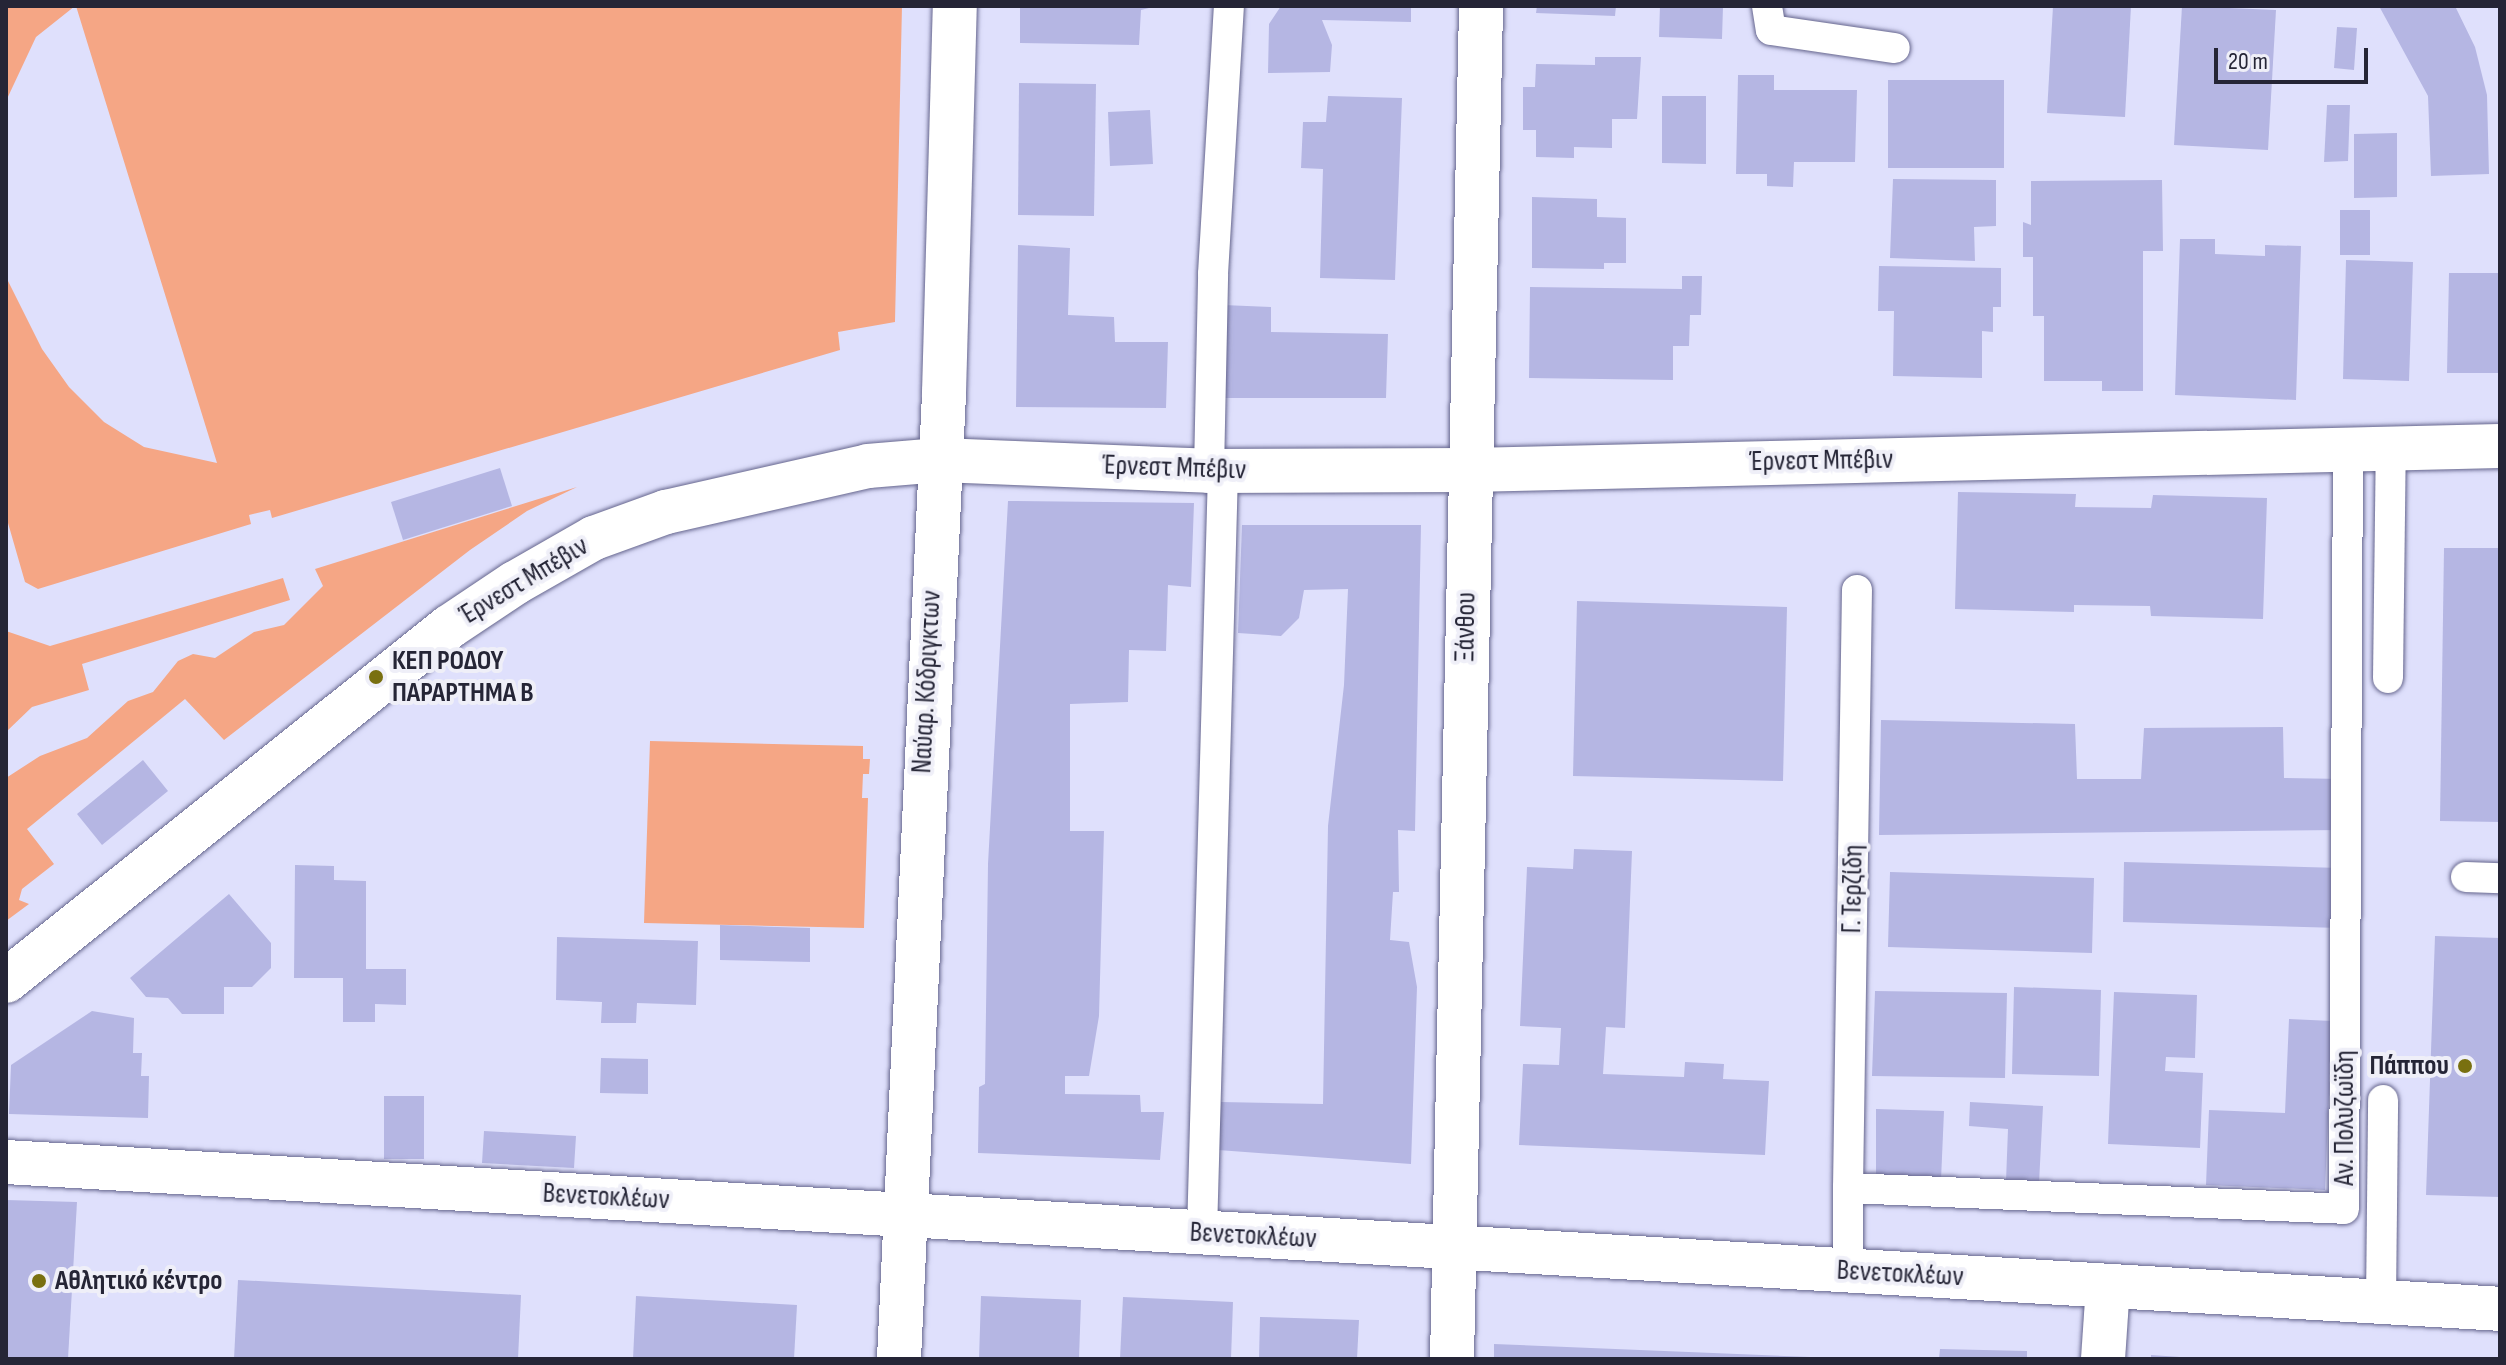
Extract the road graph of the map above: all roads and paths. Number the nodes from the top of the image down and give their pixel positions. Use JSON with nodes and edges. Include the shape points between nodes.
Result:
{"nodes":[{"id":1,"x":955,"y":6,"type":"edge"},
{"id":2,"x":1229,"y":6,"type":"edge"},
{"id":3,"x":1481,"y":6,"type":"edge"},
{"id":4,"x":1767,"y":6,"type":"edge"},
{"id":5,"x":1895,"y":48,"type":"dead end"},
{"id":6,"x":2500,"y":446,"type":"edge"},
{"id":7,"x":2348,"y":447,"type":"junction"},
{"id":8,"x":2391,"y":447,"type":"junction"},
{"id":9,"x":940,"y":460,"type":"junction"},
{"id":10,"x":1470,"y":470,"type":"junction"},
{"id":11,"x":1216,"y":471,"type":"junction"},
{"id":12,"x":1857,"y":590,"type":"dead end"},
{"id":13,"x":2388,"y":678,"type":"dead end"},
{"id":14,"x":2466,"y":877,"type":"dead end"},
{"id":15,"x":2500,"y":878,"type":"edge"},
{"id":16,"x":6,"y":981,"type":"edge"},
{"id":17,"x":2383,"y":1100,"type":"dead end"},
{"id":18,"x":6,"y":1162,"type":"edge"},
{"id":19,"x":1848,"y":1188,"type":"junction"},
{"id":20,"x":904,"y":1215,"type":"junction"},
{"id":21,"x":1202,"y":1233,"type":"junction"},
{"id":22,"x":1453,"y":1248,"type":"junction"},
{"id":23,"x":1848,"y":1271,"type":"junction"},
{"id":24,"x":2108,"y":1286,"type":"junction"},
{"id":25,"x":2381,"y":1302,"type":"junction"},
{"id":26,"x":2500,"y":1309,"type":"edge"},
{"id":27,"x":899,"y":1359,"type":"edge"},
{"id":28,"x":1452,"y":1359,"type":"edge"},
{"id":29,"x":2103,"y":1359,"type":"edge"}],
"edges":[{"from":1,"to":9,"type":"street","name":"Ναύαρ. Κόδριγκτων"},
{"from":2,"to":11,"type":"lane","via":[[1213,274]]},
{"from":3,"to":10,"type":"street","name":"Ξάνθου"},
{"from":4,"to":5,"type":"lane","via":[[1771,30]]},
{"from":6,"to":8,"type":"street","name":"Έρνεστ Μπέβιν"},
{"from":7,"to":8,"type":"street","name":"Έρνεστ Μπέβιν"},
{"from":7,"to":10,"type":"street","name":"Έρνεστ Μπέβιν"},
{"from":7,"to":19,"type":"lane","name":"Αν. Πολυζωϊδη","via":[[2344,1209]]},
{"from":8,"to":13,"type":"lane"},
{"from":9,"to":11,"type":"street","name":"Έρνεστ Μπέβιν"},
{"from":9,"to":16,"type":"street","name":"Έρνεστ Μπέβιν","via":[[868,466],[666,512],[594,538],[449,627]]},
{"from":9,"to":20,"type":"street","name":"Ναύαρ. Κόδριγκτων"},
{"from":10,"to":11,"type":"street","name":"Έρνεστ Μπέβιν"},
{"from":10,"to":22,"type":"street","name":"Ξάνθου"},
{"from":11,"to":21,"type":"lane"},
{"from":12,"to":19,"type":"lane","name":"Γ. Τερζίδη"},
{"from":14,"to":15,"type":"lane"},
{"from":17,"to":25,"type":"lane"},
{"from":18,"to":20,"type":"street","name":"Βενετοκλέων"},
{"from":19,"to":23,"type":"lane"},
{"from":20,"to":21,"type":"street","name":"Βενετοκλέων"},
{"from":20,"to":27,"type":"street","name":"Ναύαρ. Κόδριγκτων"},
{"from":21,"to":22,"type":"street","name":"Βενετοκλέων"},
{"from":22,"to":23,"type":"street","name":"Βενετοκλέων"},
{"from":22,"to":28,"type":"street","name":"Ξάνθου"},
{"from":23,"to":24,"type":"street","name":"Βενετοκλέων"},
{"from":24,"to":25,"type":"street","name":"Βενετοκλέων"},
{"from":24,"to":29,"type":"street"},
{"from":25,"to":26,"type":"street","name":"Βενετοκλέων"}]}
